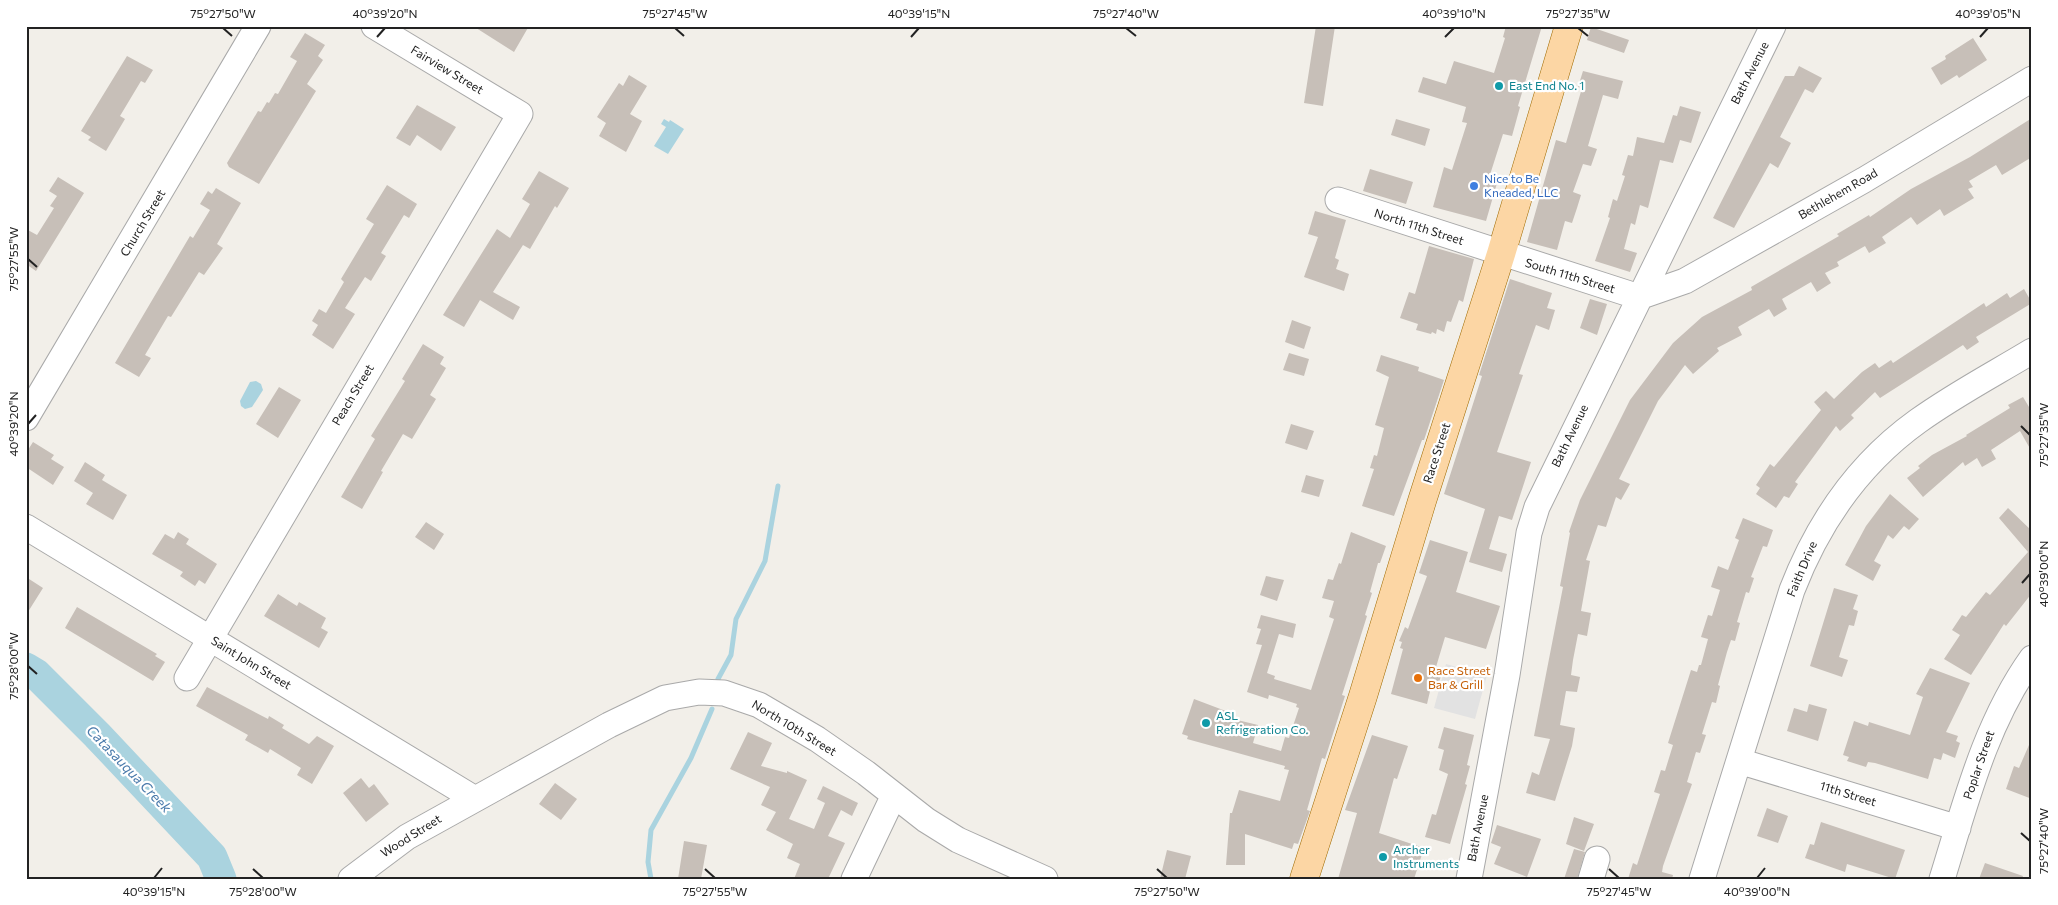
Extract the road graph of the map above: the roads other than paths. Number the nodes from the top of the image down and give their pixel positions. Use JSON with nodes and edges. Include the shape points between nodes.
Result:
{"nodes":[{"id":1,"x":258,"y":26,"type":"edge"},
{"id":2,"x":374,"y":26,"type":"edge"},
{"id":3,"x":1569,"y":26,"type":"edge"},
{"id":4,"x":1773,"y":26,"type":"edge"},
{"id":5,"x":2032,"y":79,"type":"edge"},
{"id":6,"x":520,"y":114,"type":"joint"},
{"id":7,"x":1338,"y":200,"type":"dead end"},
{"id":8,"x":1501,"y":254,"type":"junction"},
{"id":9,"x":1639,"y":297,"type":"junction"},
{"id":10,"x":2032,"y":350,"type":"edge"},
{"id":11,"x":26,"y":418,"type":"edge"},
{"id":12,"x":26,"y":527,"type":"edge"},
{"id":13,"x":210,"y":638,"type":"junction"},
{"id":14,"x":2032,"y":658,"type":"edge"},
{"id":15,"x":187,"y":678,"type":"dead end"},
{"id":16,"x":1739,"y":761,"type":"junction"},
{"id":17,"x":894,"y":795,"type":"junction"},
{"id":18,"x":475,"y":799,"type":"junction"},
{"id":19,"x":1958,"y":828,"type":"junction"},
{"id":20,"x":352,"y":879,"type":"edge"},
{"id":21,"x":854,"y":879,"type":"edge"},
{"id":22,"x":1045,"y":879,"type":"edge"},
{"id":23,"x":1304,"y":879,"type":"edge"},
{"id":24,"x":1468,"y":879,"type":"edge"},
{"id":25,"x":1702,"y":879,"type":"edge"},
{"id":26,"x":1942,"y":879,"type":"edge"}],
"edges":[{"from":1,"to":11,"type":"street","name":"Church Street"},
{"from":2,"to":6,"type":"street","name":"Fairview Street"},
{"from":3,"to":8,"type":"main road","name":"Race Street"},
{"from":4,"to":9,"type":"street","name":"Bath Avenue"},
{"from":5,"to":9,"type":"street","name":"Bethlehem Road","via":[[1864,180],[1685,281]]},
{"from":6,"to":13,"type":"street","name":"Peach Street"},
{"from":7,"to":8,"type":"street","name":"North 11th Street"},
{"from":8,"to":9,"type":"street","name":"South 11th Street"},
{"from":8,"to":23,"type":"main road","name":"Race Street"},
{"from":9,"to":24,"type":"street","name":"Bath Avenue","via":[[1544,488],[1529,533]]},
{"from":10,"to":16,"type":"street","name":"Faith Drive","via":[[1917,421],[1863,470],[1841,497],[1809,550],[1792,590]]},
{"from":12,"to":13,"type":"street","name":"Saint John Street"},
{"from":13,"to":15,"type":"street","name":"Peach Street"},
{"from":13,"to":18,"type":"street","name":"Saint John Street"},
{"from":14,"to":19,"type":"street","name":"Poplar Street","via":[[1997,715],[1980,756]]},
{"from":16,"to":19,"type":"street","name":"11th Street"},
{"from":16,"to":25,"type":"street","name":"Faith Drive"},
{"from":17,"to":18,"type":"street","name":"North 10th Street","via":[[817,739],[759,705],[724,693],[700,692],[675,695],[657,702]]},
{"from":17,"to":21,"type":"street"},
{"from":17,"to":22,"type":"street","name":"North 10th Street","via":[[958,840]]},
{"from":18,"to":20,"type":"street","name":"Wood Street","via":[[406,837]]},
{"from":19,"to":26,"type":"street","name":"Poplar Street"}]}
